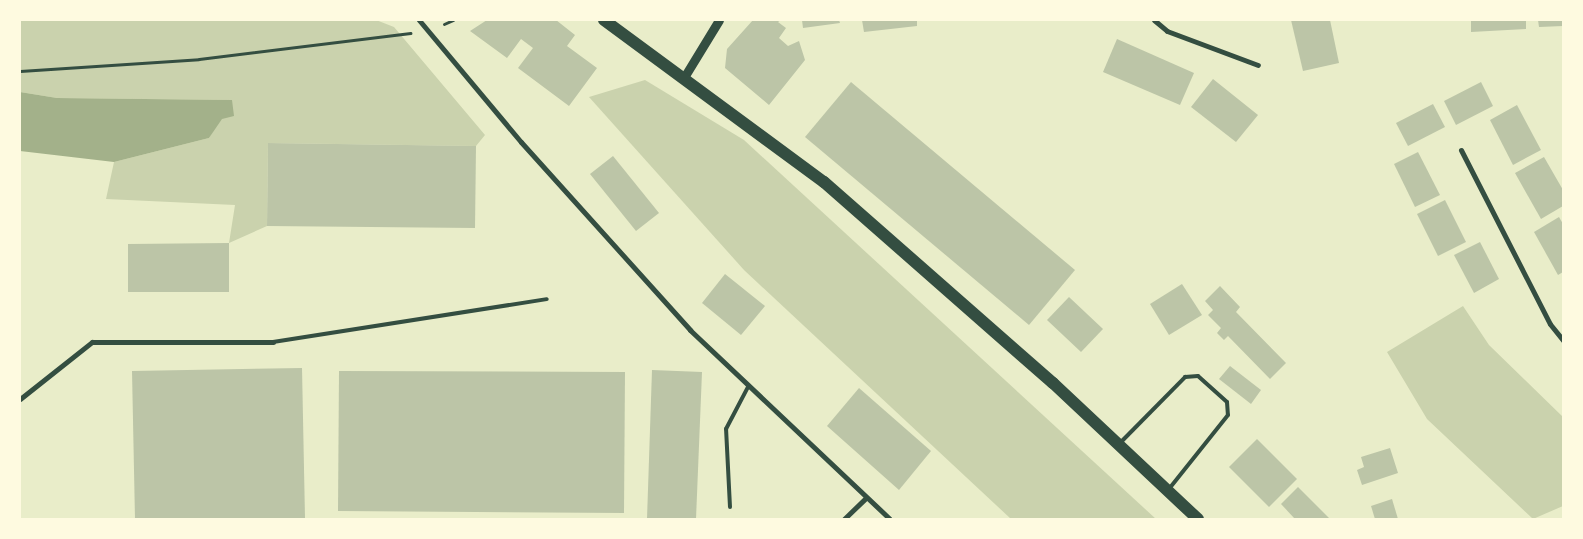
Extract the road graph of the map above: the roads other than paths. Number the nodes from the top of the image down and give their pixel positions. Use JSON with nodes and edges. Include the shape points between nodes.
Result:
{"nodes":[{"id":1,"x":419,"y":20,"type":"edge"},
{"id":2,"x":604,"y":20,"type":"edge"},
{"id":3,"x":719,"y":20,"type":"edge"},
{"id":4,"x":1154,"y":20,"type":"edge"},
{"id":5,"x":1258,"y":65,"type":"dead end"},
{"id":6,"x":683,"y":79,"type":"junction"},
{"id":7,"x":1461,"y":150,"type":"dead end"},
{"id":8,"x":547,"y":299,"type":"dead end"},
{"id":9,"x":1563,"y":340,"type":"edge"},
{"id":10,"x":273,"y":342,"type":"joint"},
{"id":11,"x":748,"y":387,"type":"junction"},
{"id":12,"x":20,"y":398,"type":"edge"},
{"id":13,"x":1117,"y":446,"type":"junction"},
{"id":14,"x":1168,"y":490,"type":"junction"},
{"id":15,"x":865,"y":499,"type":"junction"},
{"id":16,"x":730,"y":507,"type":"dead end"},
{"id":17,"x":844,"y":519,"type":"edge"},
{"id":18,"x":890,"y":519,"type":"edge"},
{"id":19,"x":1198,"y":519,"type":"edge"}],
"edges":[{"from":1,"to":11,"type":"street","via":[[521,142],[690,330]]},
{"from":2,"to":6,"type":"main road"},
{"from":3,"to":6,"type":"street"},
{"from":4,"to":5,"type":"street","via":[[1167,30]]},
{"from":6,"to":13,"type":"main road","via":[[824,182],[1053,383]]},
{"from":7,"to":9,"type":"street","via":[[1550,324]]},
{"from":8,"to":10,"type":"lane"},
{"from":10,"to":12,"type":"street","via":[[92,342]]},
{"from":11,"to":15,"type":"street"},
{"from":11,"to":16,"type":"lane","via":[[726,429]]},
{"from":13,"to":14,"type":"main road"},
{"from":13,"to":14,"type":"lane","via":[[1185,377],[1198,376],[1227,402],[1228,415]]},
{"from":14,"to":19,"type":"main road"},
{"from":15,"to":17,"type":"street"},
{"from":15,"to":18,"type":"street"}]}
